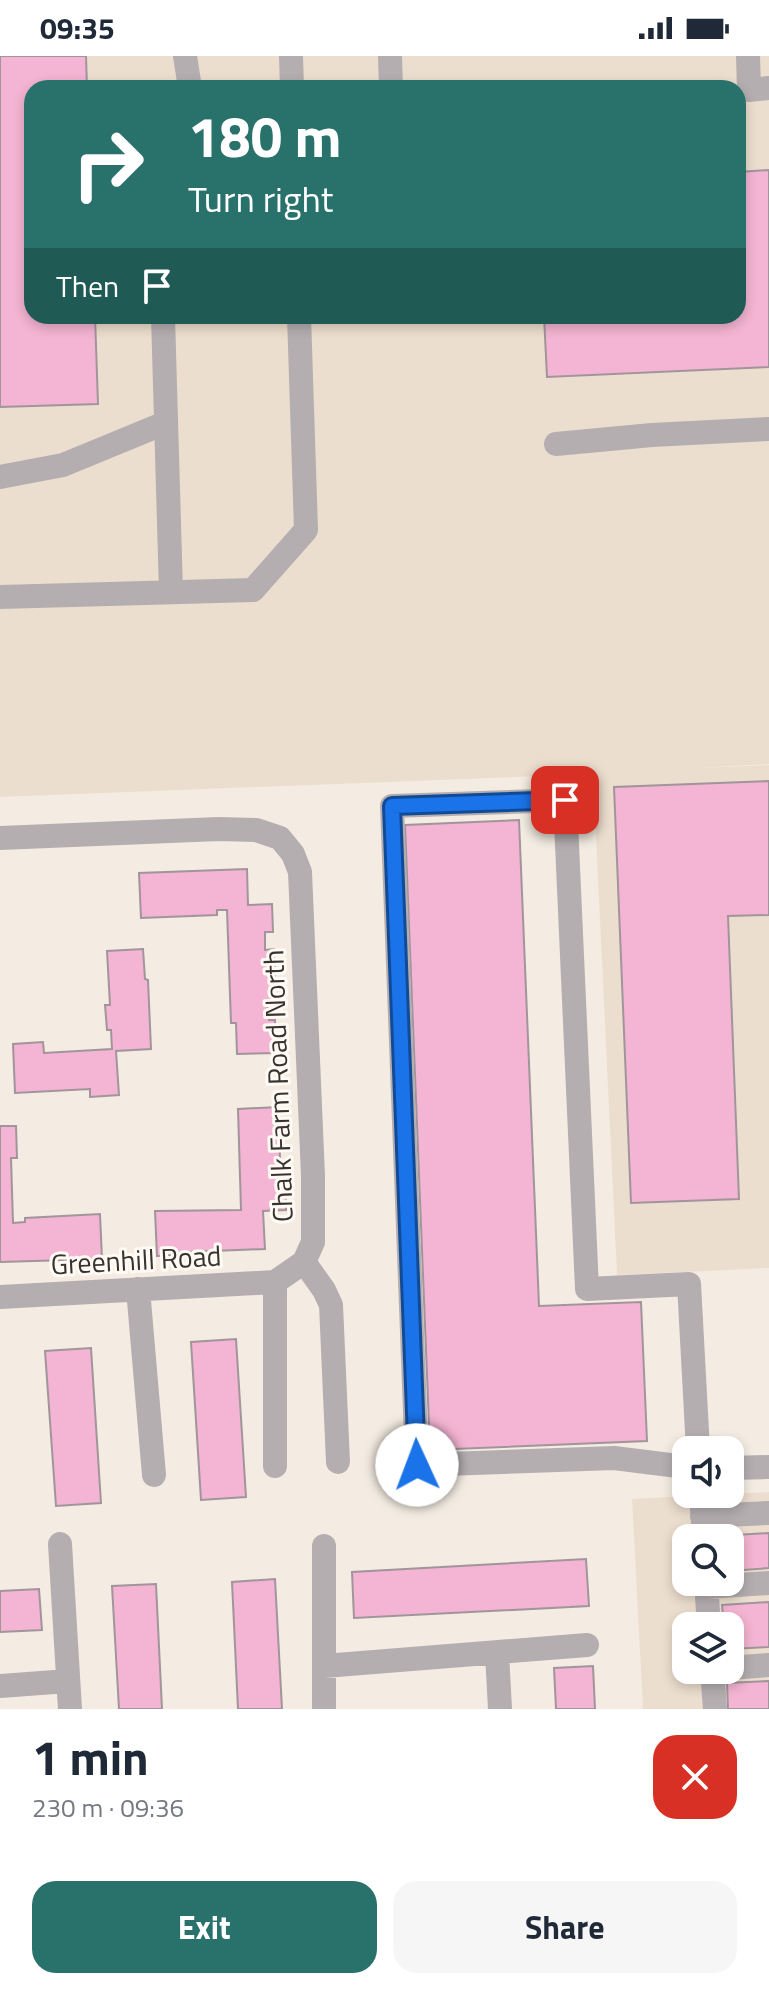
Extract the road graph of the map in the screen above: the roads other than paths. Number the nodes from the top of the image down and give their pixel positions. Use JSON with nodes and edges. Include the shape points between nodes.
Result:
{"nodes":[{"id":1,"x":185,"y":56,"type":"edge"},
{"id":2,"x":291,"y":56,"type":"edge"},
{"id":3,"x":390,"y":56,"type":"edge"},
{"id":4,"x":748,"y":56,"type":"edge"},
{"id":5,"x":189,"y":80,"type":"edge"},
{"id":6,"x":292,"y":80,"type":"edge"},
{"id":7,"x":391,"y":80,"type":"edge"},
{"id":8,"x":752,"y":89,"type":"edge"},
{"id":9,"x":163,"y":324,"type":"edge"},
{"id":10,"x":299,"y":324,"type":"edge"},
{"id":11,"x":165,"y":423,"type":"junction"},
{"id":12,"x":769,"y":429,"type":"edge"},
{"id":13,"x":556,"y":444,"type":"dead end"},
{"id":14,"x":0,"y":477,"type":"edge"},
{"id":15,"x":171,"y":592,"type":"junction"},
{"id":16,"x":0,"y":597,"type":"edge"},
{"id":17,"x":0,"y":838,"type":"edge"},
{"id":18,"x":304,"y":1262,"type":"junction"},
{"id":19,"x":275,"y":1282,"type":"junction"},
{"id":20,"x":138,"y":1289,"type":"junction"},
{"id":21,"x":0,"y":1297,"type":"edge"},
{"id":22,"x":697,"y":1436,"type":"edge"},
{"id":23,"x":338,"y":1462,"type":"dead end"},
{"id":24,"x":672,"y":1465,"type":"edge"},
{"id":25,"x":275,"y":1466,"type":"dead end"},
{"id":26,"x":769,"y":1467,"type":"edge"},
{"id":27,"x":744,"y":1468,"type":"edge"},
{"id":28,"x":154,"y":1475,"type":"dead end"},
{"id":29,"x":769,"y":1513,"type":"edge"},
{"id":30,"x":702,"y":1516,"type":"edge"},
{"id":31,"x":60,"y":1544,"type":"dead end"},
{"id":32,"x":324,"y":1546,"type":"dead end"},
{"id":33,"x":744,"y":1583,"type":"edge"},
{"id":34,"x":769,"y":1583,"type":"edge"},
{"id":35,"x":587,"y":1645,"type":"dead end"},
{"id":36,"x":497,"y":1653,"type":"junction"},
{"id":37,"x":769,"y":1665,"type":"edge"},
{"id":38,"x":324,"y":1666,"type":"junction"},
{"id":39,"x":744,"y":1667,"type":"edge"},
{"id":40,"x":68,"y":1681,"type":"junction"},
{"id":41,"x":713,"y":1684,"type":"edge"},
{"id":42,"x":0,"y":1686,"type":"edge"},
{"id":43,"x":70,"y":1709,"type":"edge"},
{"id":44,"x":324,"y":1709,"type":"edge"},
{"id":45,"x":500,"y":1709,"type":"edge"},
{"id":46,"x":715,"y":1709,"type":"edge"}],
"edges":[{"from":1,"to":5,"type":"street"},
{"from":2,"to":6,"type":"street"},
{"from":3,"to":7,"type":"street"},
{"from":4,"to":8,"type":"street"},
{"from":9,"to":11,"type":"street"},
{"from":10,"to":15,"type":"street","via":[[306,530],[253,590]]},
{"from":11,"to":14,"type":"street","via":[[63,465]]},
{"from":11,"to":15,"type":"street"},
{"from":12,"to":13,"type":"street"},
{"from":15,"to":16,"type":"street"},
{"from":17,"to":18,"type":"street","name":"Chalk Farm Road North","via":[[256,830],[280,838],[293,854],[300,872],[303,917],[313,1176],[313,1242]]},
{"from":18,"to":19,"type":"street","name":"Chalk Farm Road North"},
{"from":18,"to":23,"type":"street","via":[[331,1305]]},
{"from":19,"to":20,"type":"street","name":"Greenhill Road"},
{"from":19,"to":25,"type":"street"},
{"from":20,"to":21,"type":"street","name":"Greenhill Road"},
{"from":20,"to":28,"type":"street"},
{"from":22,"to":24,"type":"street","via":[[689,1284],[587,1289],[565,800],[392,806],[417,1465],[614,1458]]},
{"from":26,"to":27,"type":"street"},
{"from":29,"to":30,"type":"street"},
{"from":31,"to":40,"type":"street"},
{"from":32,"to":38,"type":"street"},
{"from":33,"to":34,"type":"street"},
{"from":35,"to":36,"type":"street"},
{"from":36,"to":38,"type":"street"},
{"from":36,"to":45,"type":"street"},
{"from":37,"to":39,"type":"street"},
{"from":38,"to":44,"type":"street"},
{"from":40,"to":42,"type":"street"},
{"from":40,"to":43,"type":"street"},
{"from":41,"to":46,"type":"street"}]}
